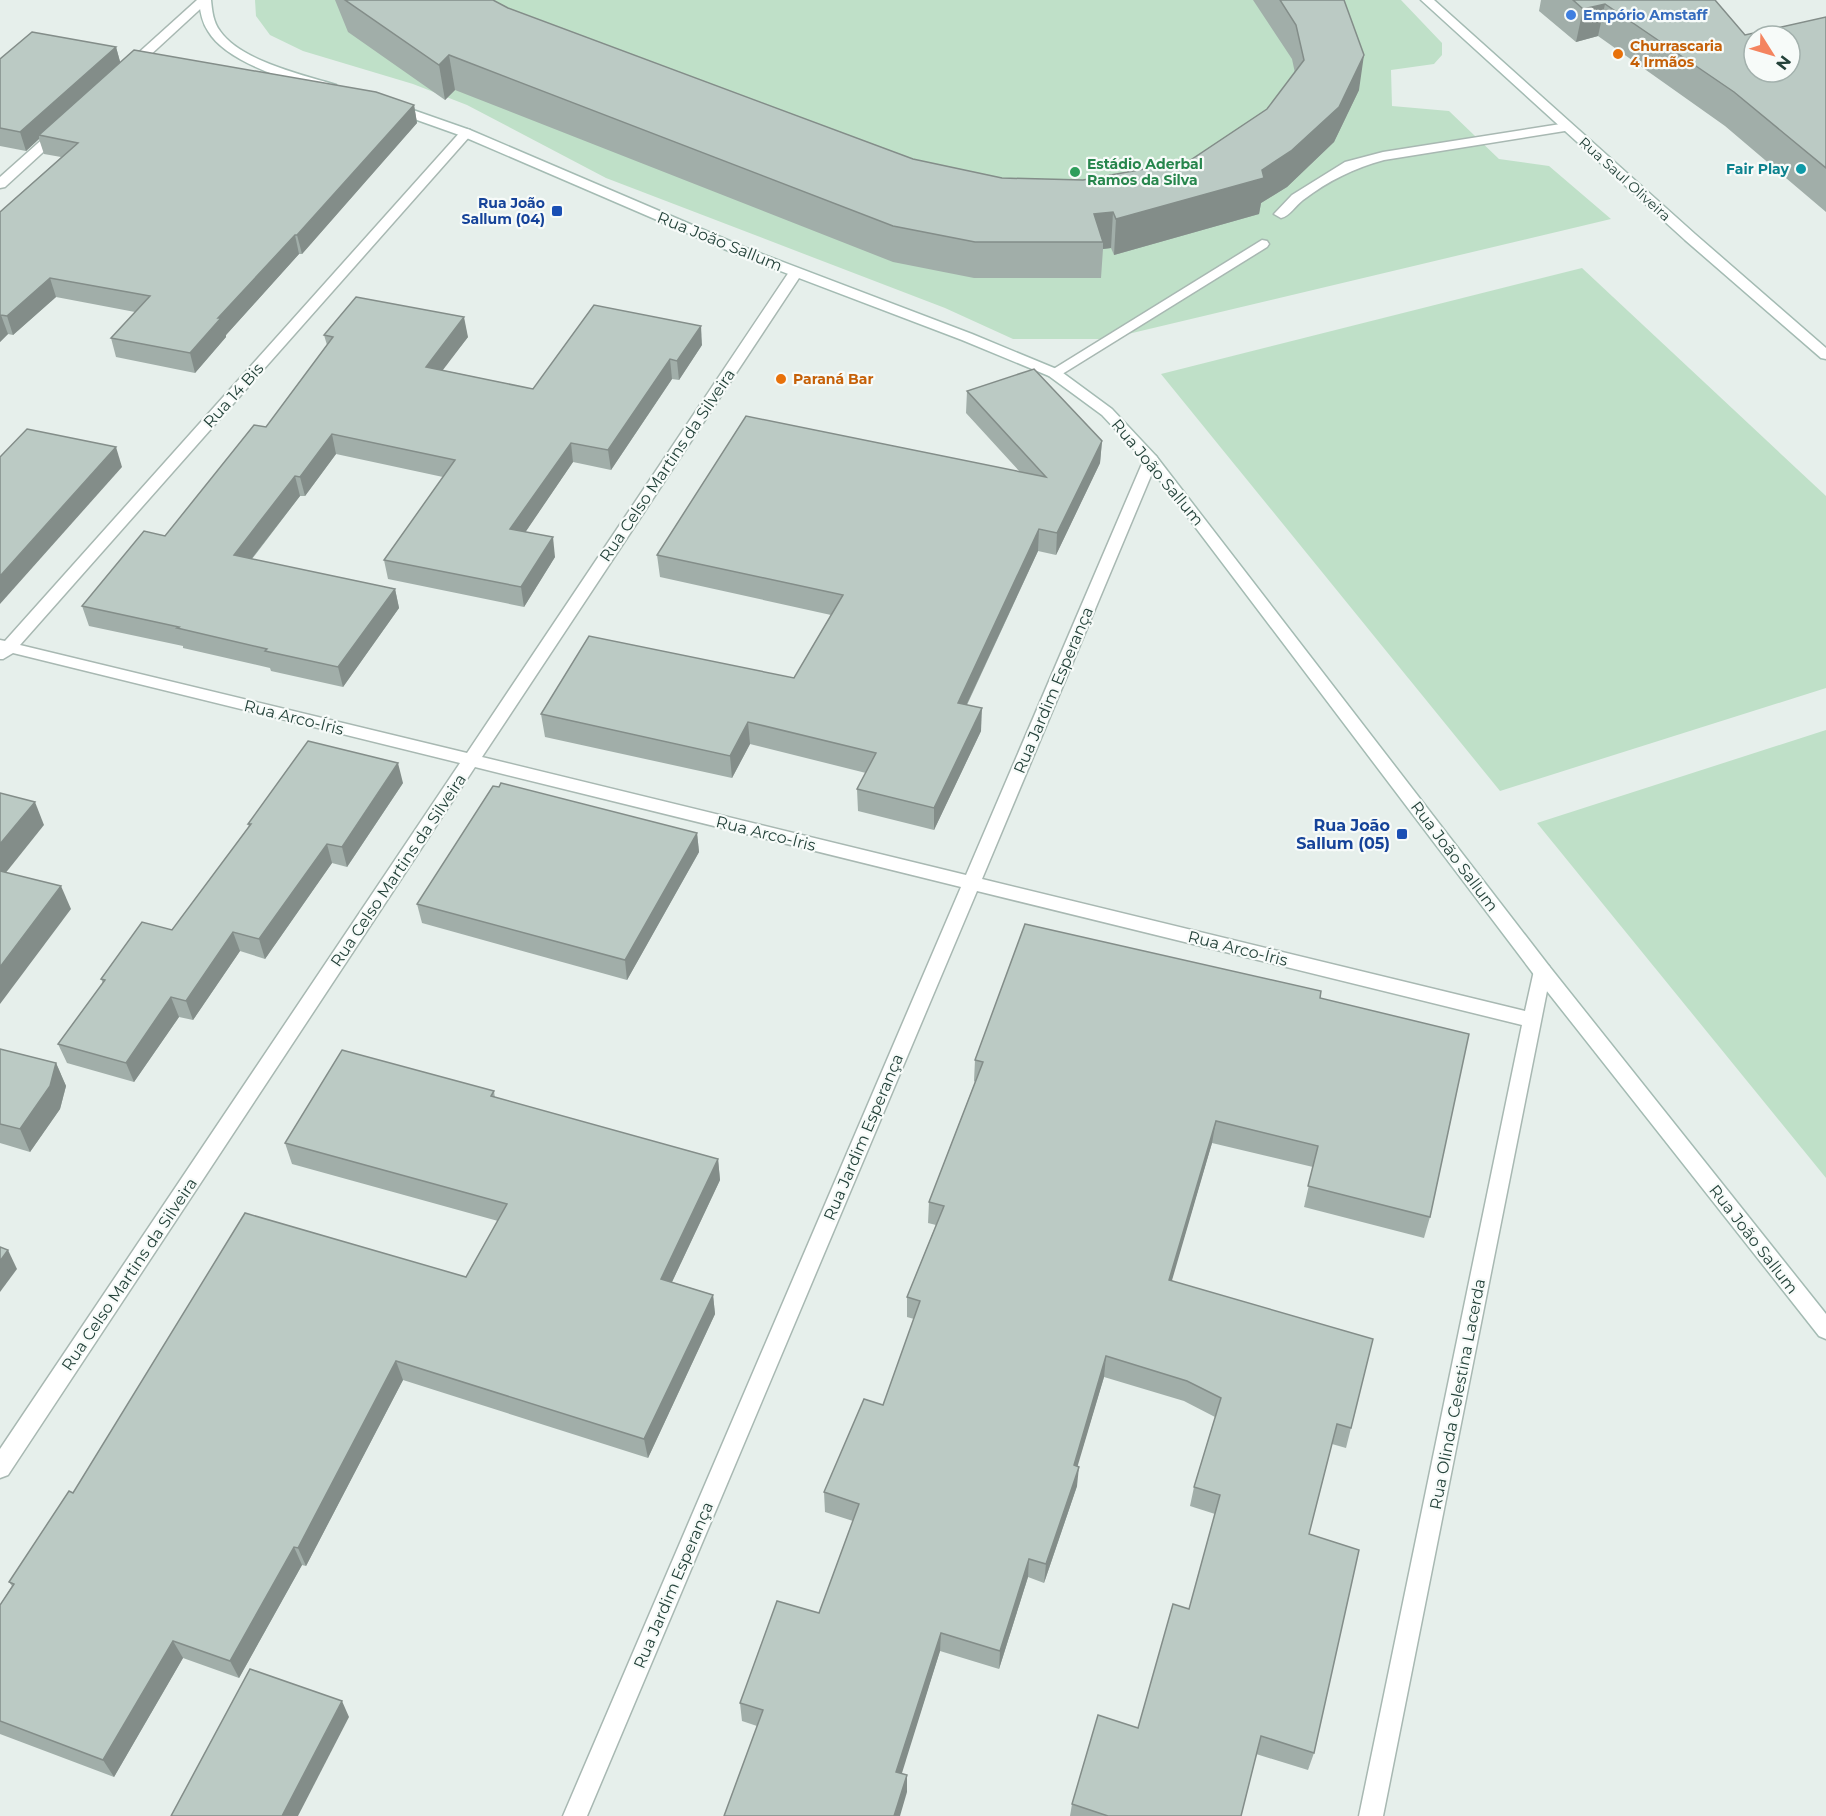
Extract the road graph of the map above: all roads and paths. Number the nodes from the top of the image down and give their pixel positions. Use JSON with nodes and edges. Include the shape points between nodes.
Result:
{"nodes":[{"id":1,"x":205,"y":0,"type":"edge"},
{"id":2,"x":1427,"y":0,"type":"edge"},
{"id":3,"x":124,"y":72,"type":"edge"},
{"id":4,"x":346,"y":93,"type":"edge"},
{"id":5,"x":377,"y":102,"type":"edge"},
{"id":6,"x":71,"y":120,"type":"edge"},
{"id":7,"x":1567,"y":127,"type":"junction"},
{"id":8,"x":466,"y":133,"type":"junction"},
{"id":9,"x":0,"y":184,"type":"edge"},
{"id":10,"x":1281,"y":214,"type":"dead end"},
{"id":11,"x":1262,"y":244,"type":"dead end"},
{"id":12,"x":796,"y":272,"type":"junction"},
{"id":13,"x":1826,"y":355,"type":"edge"},
{"id":14,"x":1054,"y":373,"type":"junction"},
{"id":15,"x":1151,"y":459,"type":"junction"},
{"id":16,"x":3,"y":650,"type":"edge"},
{"id":17,"x":470,"y":760,"type":"junction"},
{"id":18,"x":971,"y":883,"type":"junction"},
{"id":19,"x":1542,"y":971,"type":"junction"},
{"id":20,"x":1533,"y":1020,"type":"junction"},
{"id":21,"x":1826,"y":1330,"type":"edge"},
{"id":22,"x":0,"y":1468,"type":"edge"},
{"id":23,"x":575,"y":1816,"type":"edge"},
{"id":24,"x":1371,"y":1816,"type":"edge"}],
"edges":[{"from":1,"to":3,"type":"street"},
{"from":1,"to":4,"type":"street","via":[[214,33],[230,46],[264,65]]},
{"from":2,"to":7,"type":"street","name":"Rua Saul Oliveira"},
{"from":5,"to":8,"type":"street","name":"Rua João Sallum"},
{"from":6,"to":9,"type":"street"},
{"from":7,"to":10,"type":"street","via":[[1383,156],[1350,165],[1297,198]]},
{"from":7,"to":13,"type":"street","name":"Rua Saul Oliveira"},
{"from":8,"to":12,"type":"street","name":"Rua João Sallum"},
{"from":8,"to":16,"type":"street","name":"Rua 14 Bis"},
{"from":11,"to":14,"type":"street"},
{"from":12,"to":14,"type":"street","name":"Rua João Sallum"},
{"from":12,"to":17,"type":"street","name":"Rua Celso Martins da Silveira"},
{"from":14,"to":15,"type":"street","name":"Rua João Sallum","via":[[1107,411]]},
{"from":15,"to":18,"type":"street","name":"Rua Jardim Esperança"},
{"from":15,"to":19,"type":"street","name":"Rua João Sallum"},
{"from":16,"to":17,"type":"street","name":"Rua Arco-Íris"},
{"from":17,"to":18,"type":"street","name":"Rua Arco-Íris"},
{"from":17,"to":22,"type":"street","name":"Rua Celso Martins da Silveira"},
{"from":18,"to":20,"type":"street","name":"Rua Arco-Íris"},
{"from":18,"to":23,"type":"street","name":"Rua Jardim Esperança"},
{"from":19,"to":20,"type":"street","name":"Rua Olinda Celestina Lacerda"},
{"from":19,"to":21,"type":"street","name":"Rua João Sallum"},
{"from":20,"to":24,"type":"street","name":"Rua Olinda Celestina Lacerda"}]}
